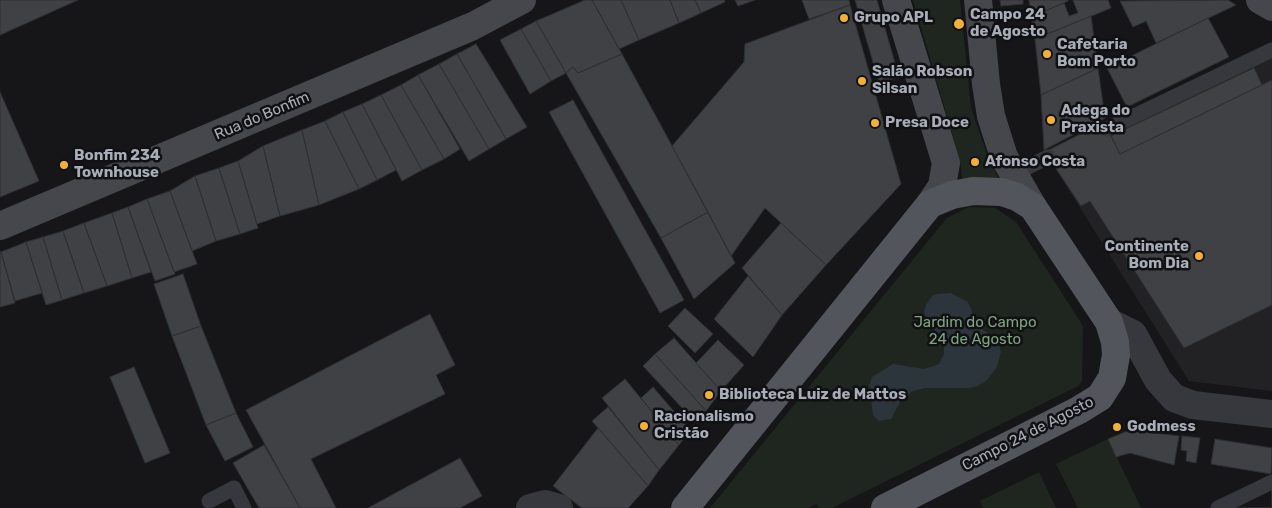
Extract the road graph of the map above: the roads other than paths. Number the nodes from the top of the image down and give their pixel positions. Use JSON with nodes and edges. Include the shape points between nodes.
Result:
{"nodes":[{"id":1,"x":522,"y":0,"type":"edge"},
{"id":2,"x":896,"y":0,"type":"edge"},
{"id":3,"x":978,"y":0,"type":"edge"},
{"id":4,"x":1260,"y":0,"type":"edge"},
{"id":5,"x":1272,"y":7,"type":"edge"},
{"id":6,"x":1272,"y":50,"type":"edge"},
{"id":7,"x":1107,"y":129,"type":"dead end"},
{"id":8,"x":1048,"y":157,"type":"dead end"},
{"id":9,"x":1014,"y":174,"type":"junction"},
{"id":10,"x":930,"y":204,"type":"junction"},
{"id":11,"x":1033,"y":207,"type":"junction"},
{"id":12,"x":0,"y":226,"type":"edge"},
{"id":13,"x":1109,"y":322,"type":"junction"},
{"id":14,"x":1272,"y":414,"type":"edge"},
{"id":15,"x":1272,"y":482,"type":"edge"},
{"id":16,"x":210,"y":501,"type":"dead end"},
{"id":17,"x":244,"y":508,"type":"edge"},
{"id":18,"x":530,"y":508,"type":"edge"},
{"id":19,"x":559,"y":508,"type":"edge"},
{"id":20,"x":685,"y":508,"type":"edge"},
{"id":21,"x":884,"y":508,"type":"edge"},
{"id":22,"x":1218,"y":508,"type":"edge"}],
"edges":[{"from":1,"to":12,"type":"main road","name":"Rua do Bonfim","via":[[473,26]]},
{"from":2,"to":10,"type":"main road","name":"Campo 24 de Agosto","via":[[946,163],[942,186]]},
{"from":3,"to":9,"type":"main road","name":"Campo 24 de Agosto","via":[[991,116],[1004,157]]},
{"from":4,"to":5,"type":"main road"},
{"from":6,"to":7,"type":"lane","via":[[1145,115]]},
{"from":8,"to":9,"type":"lane"},
{"from":9,"to":11,"type":"main road","name":"Campo 24 de Agosto"},
{"from":10,"to":11,"type":"main road","name":"Campo 24 de Agosto","via":[[952,195],[983,191],[1017,196]]},
{"from":10,"to":20,"type":"main road","name":"Campo 24 de Agosto"},
{"from":11,"to":13,"type":"main road","name":"Campo 24 de Agosto"},
{"from":13,"to":14,"type":"street","name":"Campo 24 de Agosto","via":[[1132,334],[1158,380],[1174,398],[1193,405]]},
{"from":13,"to":21,"type":"main road","name":"Campo 24 de Agosto","via":[[1115,342],[1116,366],[1100,397]]},
{"from":15,"to":22,"type":"lane"},
{"from":16,"to":17,"type":"lane","via":[[234,488]]},
{"from":18,"to":19,"type":"street","via":[[545,504]]}]}
